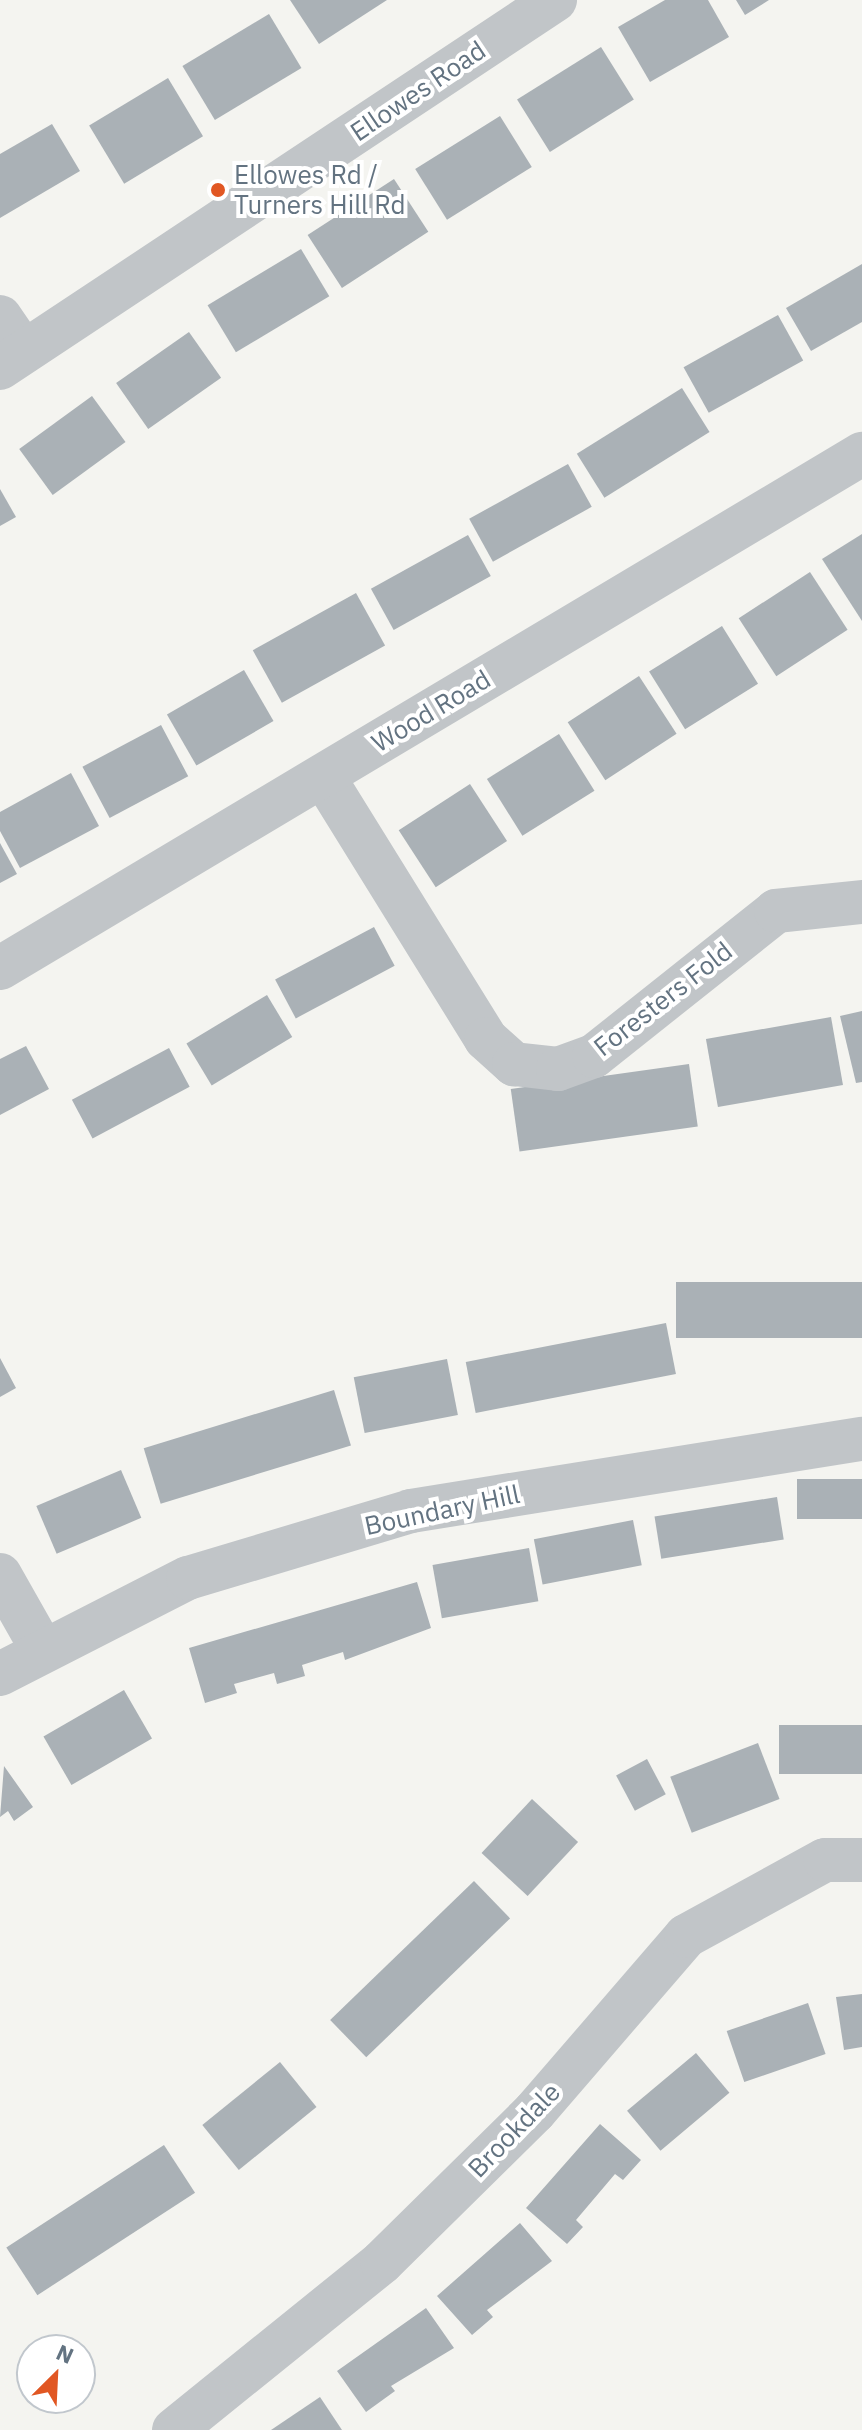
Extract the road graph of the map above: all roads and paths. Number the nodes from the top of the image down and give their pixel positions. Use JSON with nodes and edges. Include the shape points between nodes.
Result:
{"nodes":[{"id":1,"x":555,"y":0,"type":"edge"},
{"id":2,"x":8,"y":346,"type":"edge"},
{"id":3,"x":862,"y":454,"type":"edge"},
{"id":4,"x":323,"y":776,"type":"junction"},
{"id":5,"x":862,"y":902,"type":"edge"},
{"id":6,"x":0,"y":968,"type":"edge"},
{"id":7,"x":862,"y":1439,"type":"edge"},
{"id":8,"x":0,"y":1575,"type":"edge"},
{"id":9,"x":43,"y":1651,"type":"junction"},
{"id":10,"x":0,"y":1674,"type":"edge"},
{"id":11,"x":862,"y":1860,"type":"edge"},
{"id":12,"x":174,"y":2430,"type":"edge"}],
"edges":[{"from":1,"to":2,"type":"street","name":"Ellowes Road"},
{"from":3,"to":4,"type":"street","name":"Wood Road"},
{"from":4,"to":5,"type":"street","name":"Foresters Fold","via":[[486,1039],[514,1064],[558,1069],[594,1056],[776,911]]},
{"from":4,"to":6,"type":"street","name":"Wood Road"},
{"from":7,"to":9,"type":"street","name":"Boundary Hill","via":[[411,1511],[188,1578]]},
{"from":8,"to":9,"type":"street"},
{"from":9,"to":10,"type":"street","name":"Boundary Hill"},
{"from":11,"to":12,"type":"street","name":"Brookdale","via":[[825,1860],[686,1936],[535,2111],[382,2262]]}]}
